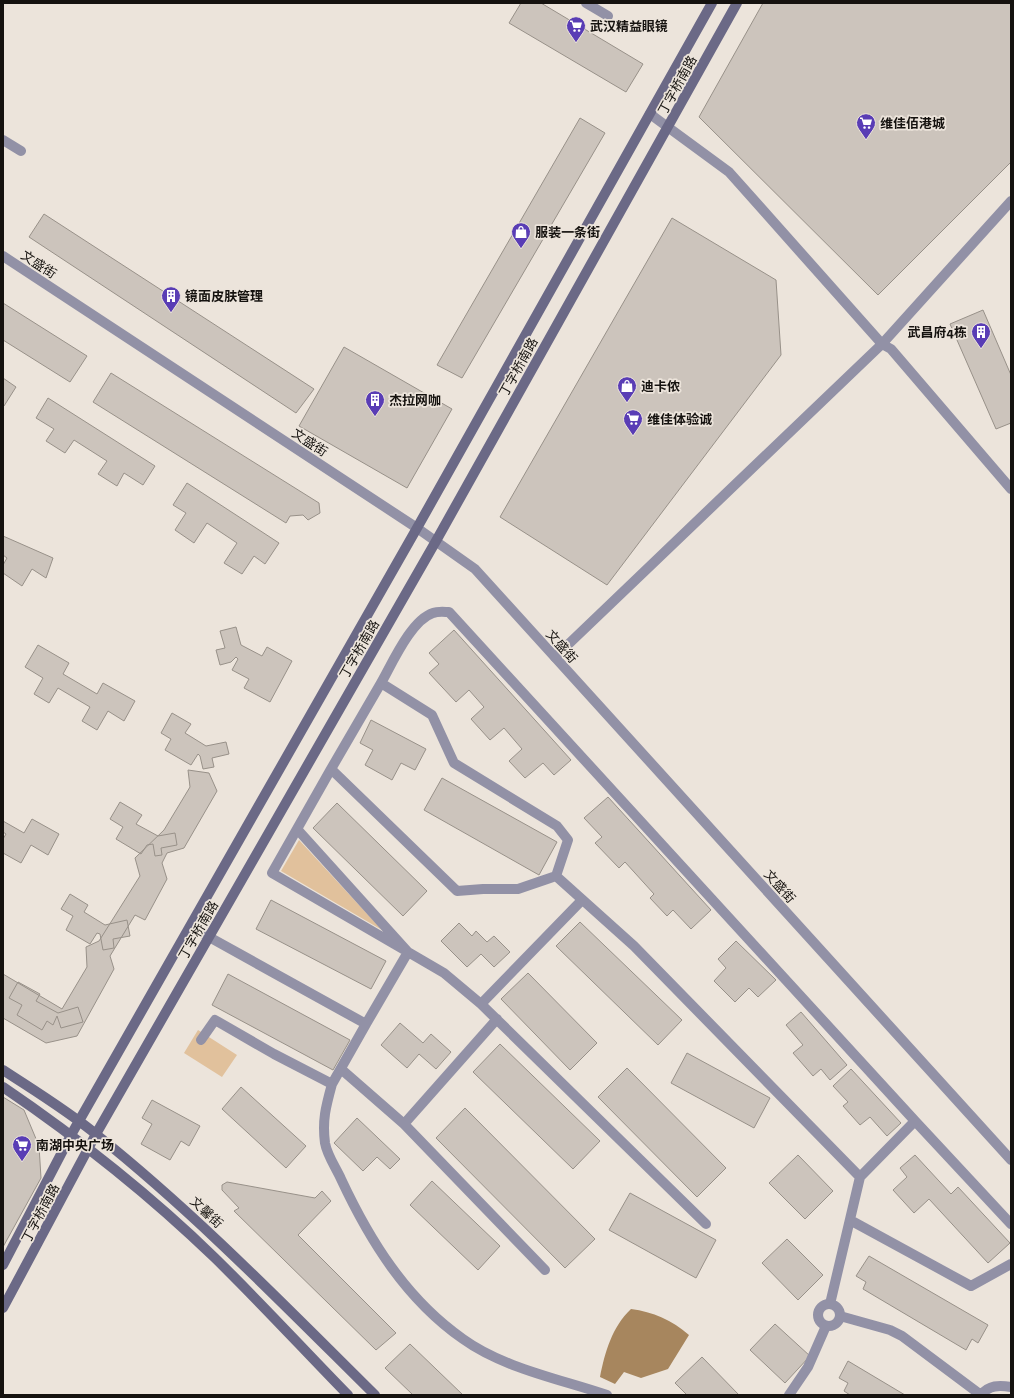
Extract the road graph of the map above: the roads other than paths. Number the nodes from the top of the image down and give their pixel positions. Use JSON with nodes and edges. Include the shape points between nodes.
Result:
{"nodes":[{"id":1,"x":586,"y":3,"type":"edge"},
{"id":2,"x":712,"y":3,"type":"edge"},
{"id":3,"x":737,"y":3,"type":"edge"},
{"id":4,"x":608,"y":16,"type":"dead end"},
{"id":5,"x":650,"y":114,"type":"junction"},
{"id":6,"x":668,"y":127,"type":"junction"},
{"id":7,"x":3,"y":140,"type":"edge"},
{"id":8,"x":21,"y":151,"type":"dead end"},
{"id":9,"x":1011,"y":201,"type":"edge"},
{"id":10,"x":3,"y":256,"type":"edge"},
{"id":11,"x":882,"y":344,"type":"junction"},
{"id":12,"x":1011,"y":489,"type":"edge"},
{"id":13,"x":417,"y":528,"type":"junction"},
{"id":14,"x":436,"y":541,"type":"junction"},
{"id":15,"x":555,"y":657,"type":"junction"},
{"id":16,"x":381,"y":683,"type":"junction"},
{"id":17,"x":331,"y":769,"type":"junction"},
{"id":18,"x":297,"y":829,"type":"junction"},
{"id":19,"x":556,"y":876,"type":"junction"},
{"id":20,"x":582,"y":900,"type":"junction"},
{"id":21,"x":191,"y":927,"type":"junction"},
{"id":22,"x":209,"y":937,"type":"junction"},
{"id":23,"x":408,"y":952,"type":"junction"},
{"id":24,"x":481,"y":1004,"type":"junction"},
{"id":25,"x":497,"y":1019,"type":"junction"},
{"id":26,"x":366,"y":1024,"type":"junction"},
{"id":27,"x":201,"y":1040,"type":"dead end"},
{"id":28,"x":341,"y":1068,"type":"junction"},
{"id":29,"x":3,"y":1070,"type":"edge"},
{"id":30,"x":332,"y":1084,"type":"junction"},
{"id":31,"x":3,"y":1087,"type":"edge"},
{"id":32,"x":78,"y":1121,"type":"junction"},
{"id":33,"x":915,"y":1121,"type":"junction"},
{"id":34,"x":404,"y":1124,"type":"junction"},
{"id":35,"x":96,"y":1134,"type":"junction"},
{"id":36,"x":71,"y":1135,"type":"junction"},
{"id":37,"x":89,"y":1148,"type":"junction"},
{"id":38,"x":1011,"y":1160,"type":"edge"},
{"id":39,"x":860,"y":1178,"type":"junction"},
{"id":40,"x":850,"y":1220,"type":"junction"},
{"id":41,"x":706,"y":1224,"type":"dead end"},
{"id":42,"x":1011,"y":1224,"type":"edge"},
{"id":43,"x":1011,"y":1264,"type":"edge"},
{"id":44,"x":3,"y":1265,"type":"edge"},
{"id":45,"x":545,"y":1270,"type":"dead end"},
{"id":46,"x":830,"y":1304,"type":"junction"},
{"id":47,"x":3,"y":1308,"type":"edge"},
{"id":48,"x":840,"y":1316,"type":"junction"},
{"id":49,"x":826,"y":1326,"type":"junction"},
{"id":50,"x":1011,"y":1387,"type":"edge"},
{"id":51,"x":348,"y":1395,"type":"edge"},
{"id":52,"x":375,"y":1395,"type":"edge"},
{"id":53,"x":606,"y":1395,"type":"edge"},
{"id":54,"x":789,"y":1395,"type":"edge"},
{"id":55,"x":981,"y":1395,"type":"edge"}],
"edges":[{"from":1,"to":4,"type":"street"},
{"from":2,"to":5,"type":"main road","name":"丁字桥南路"},
{"from":3,"to":6,"type":"main road","name":"丁字桥南路"},
{"from":5,"to":6,"type":"street"},
{"from":5,"to":13,"type":"main road","name":"丁字桥南路"},
{"from":6,"to":11,"type":"street","via":[[729,172]]},
{"from":6,"to":14,"type":"main road","name":"丁字桥南路"},
{"from":7,"to":8,"type":"street"},
{"from":9,"to":11,"type":"street"},
{"from":10,"to":13,"type":"street","name":"文盛街"},
{"from":11,"to":12,"type":"street","via":[[891,349]]},
{"from":11,"to":15,"type":"street"},
{"from":13,"to":14,"type":"street","name":"文盛街"},
{"from":13,"to":21,"type":"main road","name":"丁字桥南路"},
{"from":14,"to":15,"type":"street","name":"文盛街","via":[[475,570]]},
{"from":14,"to":22,"type":"main road","name":"丁字桥南路"},
{"from":15,"to":38,"type":"street","name":"文盛街"},
{"from":16,"to":17,"type":"street"},
{"from":16,"to":19,"type":"street","via":[[432,715],[454,763],[557,826],[568,840]]},
{"from":16,"to":33,"type":"street","via":[[411,632],[422,620],[434,612],[449,612]]},
{"from":17,"to":18,"type":"street"},
{"from":17,"to":19,"type":"street","via":[[458,892],[518,889]]},
{"from":18,"to":23,"type":"street"},
{"from":18,"to":23,"type":"street","via":[[272,873]]},
{"from":19,"to":20,"type":"street"},
{"from":20,"to":24,"type":"street"},
{"from":20,"to":39,"type":"street","via":[[634,946]]},
{"from":21,"to":22,"type":"street"},
{"from":21,"to":32,"type":"main road","name":"丁字桥南路"},
{"from":22,"to":26,"type":"street"},
{"from":22,"to":35,"type":"main road","name":"丁字桥南路"},
{"from":23,"to":24,"type":"street","via":[[444,973]]},
{"from":23,"to":26,"type":"street"},
{"from":24,"to":25,"type":"street"},
{"from":25,"to":34,"type":"street"},
{"from":25,"to":41,"type":"street"},
{"from":26,"to":28,"type":"street"},
{"from":27,"to":30,"type":"street","via":[[215,1020]]},
{"from":28,"to":30,"type":"street"},
{"from":28,"to":34,"type":"street"},
{"from":29,"to":32,"type":"main road","name":"文馨街"},
{"from":30,"to":53,"type":"street","via":[[324,1114],[326,1145],[383,1256],[420,1304],[463,1340],[501,1361]]},
{"from":31,"to":36,"type":"main road"},
{"from":32,"to":35,"type":"main road","name":"文馨街"},
{"from":32,"to":36,"type":"main road","name":"丁字桥南路"},
{"from":33,"to":39,"type":"street"},
{"from":33,"to":42,"type":"street"},
{"from":34,"to":45,"type":"street"},
{"from":35,"to":37,"type":"main road","name":"丁字桥南路"},
{"from":35,"to":52,"type":"main road","name":"文馨街","via":[[198,1221]]},
{"from":36,"to":37,"type":"main road"},
{"from":36,"to":44,"type":"main road","name":"丁字桥南路"},
{"from":37,"to":47,"type":"main road","name":"丁字桥南路"},
{"from":37,"to":51,"type":"main road","via":[[215,1258]]},
{"from":39,"to":40,"type":"street"},
{"from":40,"to":43,"type":"street","via":[[971,1286]]},
{"from":40,"to":46,"type":"street"},
{"from":46,"to":48,"type":"street","via":[[837,1308]]},
{"from":46,"to":49,"type":"street","via":[[820,1308],[817,1315],[820,1322]]},
{"from":48,"to":49,"type":"street","via":[[836,1324]]},
{"from":48,"to":55,"type":"street","via":[[890,1330],[902,1336]]},
{"from":49,"to":54,"type":"street","via":[[808,1367]]},
{"from":50,"to":55,"type":"street","via":[[989,1388]]}]}
